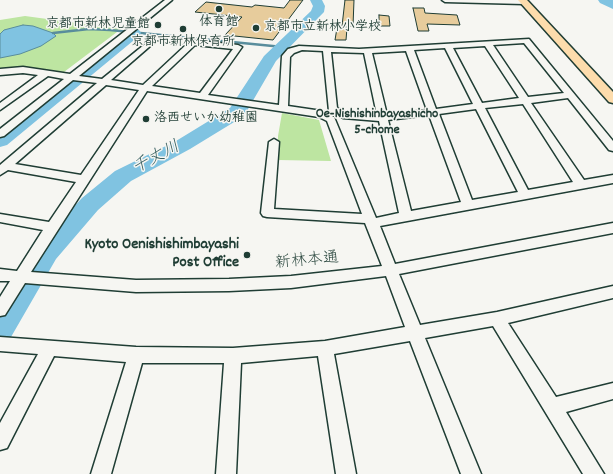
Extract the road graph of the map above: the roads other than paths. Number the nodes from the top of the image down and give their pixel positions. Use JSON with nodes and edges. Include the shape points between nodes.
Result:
{"nodes":[{"id":1,"x":169,"y":0,"type":"edge"},
{"id":2,"x":445,"y":0,"type":"edge"},
{"id":3,"x":523,"y":1,"type":"edge"},
{"id":4,"x":193,"y":42,"type":"junction"},
{"id":5,"x":488,"y":44,"type":"junction"},
{"id":6,"x":448,"y":46,"type":"junction"},
{"id":7,"x":408,"y":48,"type":"junction"},
{"id":8,"x":327,"y":50,"type":"junction"},
{"id":9,"x":367,"y":50,"type":"junction"},
{"id":10,"x":0,"y":72,"type":"edge"},
{"id":11,"x":45,"y":74,"type":"junction"},
{"id":12,"x":72,"y":77,"type":"junction"},
{"id":13,"x":103,"y":82,"type":"junction"},
{"id":14,"x":145,"y":88,"type":"junction"},
{"id":15,"x":570,"y":95,"type":"junction"},
{"id":16,"x":202,"y":97,"type":"junction"},
{"id":17,"x":613,"y":99,"type":"edge"},
{"id":18,"x":525,"y":100,"type":"junction"},
{"id":19,"x":479,"y":106,"type":"junction"},
{"id":20,"x":0,"y":107,"type":"edge"},
{"id":21,"x":283,"y":109,"type":"junction"},
{"id":22,"x":432,"y":112,"type":"junction"},
{"id":23,"x":383,"y":118,"type":"junction"},
{"id":24,"x":0,"y":134,"type":"edge"},
{"id":25,"x":274,"y":142,"type":"dead end"},
{"id":26,"x":613,"y":148,"type":"edge"},
{"id":27,"x":3,"y":169,"type":"edge"},
{"id":28,"x":83,"y":179,"type":"junction"},
{"id":29,"x":613,"y":179,"type":"edge"},
{"id":30,"x":581,"y":185,"type":"junction"},
{"id":31,"x":525,"y":195,"type":"junction"},
{"id":32,"x":468,"y":205,"type":"junction"},
{"id":33,"x":406,"y":217,"type":"junction"},
{"id":34,"x":0,"y":218,"type":"edge"},
{"id":35,"x":371,"y":221,"type":"junction"},
{"id":36,"x":52,"y":227,"type":"junction"},
{"id":37,"x":613,"y":228,"type":"edge"},
{"id":38,"x":391,"y":270,"type":"junction"},
{"id":39,"x":0,"y":275,"type":"edge"},
{"id":40,"x":20,"y":278,"type":"junction"},
{"id":41,"x":613,"y":292,"type":"edge"},
{"id":42,"x":0,"y":310,"type":"edge"},
{"id":43,"x":497,"y":319,"type":"junction"},
{"id":44,"x":415,"y":333,"type":"junction"},
{"id":45,"x":4,"y":344,"type":"edge"},
{"id":46,"x":50,"y":348,"type":"junction"},
{"id":47,"x":325,"y":348,"type":"junction"},
{"id":48,"x":136,"y":355,"type":"junction"},
{"id":49,"x":233,"y":356,"type":"junction"},
{"id":50,"x":613,"y":391,"type":"edge"},
{"id":51,"x":552,"y":407,"type":"junction"},
{"id":52,"x":0,"y":442,"type":"edge"},
{"id":53,"x":101,"y":474,"type":"edge"},
{"id":54,"x":226,"y":474,"type":"edge"},
{"id":55,"x":346,"y":474,"type":"edge"},
{"id":56,"x":471,"y":474,"type":"edge"},
{"id":57,"x":594,"y":474,"type":"edge"}],
"edges":[{"from":1,"to":12,"type":"street"},
{"from":2,"to":3,"type":"street"},
{"from":3,"to":17,"type":"main road"},
{"from":4,"to":13,"type":"street","via":[[155,38]]},
{"from":4,"to":14,"type":"street"},
{"from":4,"to":16,"type":"street","via":[[238,47]]},
{"from":5,"to":6,"type":"street"},
{"from":5,"to":15,"type":"street","via":[[526,41]]},
{"from":5,"to":18,"type":"street"},
{"from":6,"to":7,"type":"street"},
{"from":6,"to":19,"type":"street"},
{"from":7,"to":9,"type":"street"},
{"from":7,"to":22,"type":"street"},
{"from":8,"to":9,"type":"street"},
{"from":8,"to":21,"type":"street","via":[[302,48],[291,51],[286,56]]},
{"from":8,"to":23,"type":"street","via":[[332,109],[343,115]]},
{"from":9,"to":23,"type":"street"},
{"from":10,"to":11,"type":"street","via":[[23,70]]},
{"from":11,"to":12,"type":"street"},
{"from":11,"to":20,"type":"street"},
{"from":12,"to":13,"type":"street"},
{"from":12,"to":24,"type":"street"},
{"from":13,"to":14,"type":"street"},
{"from":13,"to":27,"type":"street"},
{"from":14,"to":16,"type":"street"},
{"from":14,"to":28,"type":"street"},
{"from":15,"to":18,"type":"street"},
{"from":15,"to":26,"type":"street"},
{"from":16,"to":21,"type":"street"},
{"from":18,"to":19,"type":"street"},
{"from":18,"to":30,"type":"street"},
{"from":19,"to":22,"type":"street"},
{"from":19,"to":31,"type":"street"},
{"from":21,"to":35,"type":"street","via":[[322,114],[331,119]]},
{"from":22,"to":23,"type":"street"},
{"from":22,"to":32,"type":"street"},
{"from":23,"to":33,"type":"street"},
{"from":25,"to":35,"type":"street","via":[[267,213]]},
{"from":27,"to":28,"type":"street"},
{"from":28,"to":36,"type":"street"},
{"from":29,"to":30,"type":"street"},
{"from":30,"to":31,"type":"street"},
{"from":31,"to":32,"type":"street"},
{"from":32,"to":33,"type":"street"},
{"from":33,"to":35,"type":"street"},
{"from":34,"to":36,"type":"street"},
{"from":35,"to":38,"type":"street"},
{"from":36,"to":40,"type":"street"},
{"from":37,"to":38,"type":"street","name":"新林本通"},
{"from":38,"to":40,"type":"street","name":"新林本通","via":[[291,282],[229,285],[136,286]]},
{"from":38,"to":44,"type":"street"},
{"from":39,"to":40,"type":"street","name":"新林本通"},
{"from":40,"to":42,"type":"street"},
{"from":41,"to":43,"type":"street"},
{"from":43,"to":44,"type":"street"},
{"from":43,"to":51,"type":"street"},
{"from":44,"to":47,"type":"street"},
{"from":44,"to":56,"type":"street"},
{"from":45,"to":46,"type":"street"},
{"from":46,"to":48,"type":"street"},
{"from":46,"to":52,"type":"street"},
{"from":47,"to":49,"type":"street"},
{"from":47,"to":55,"type":"street"},
{"from":48,"to":49,"type":"street"},
{"from":48,"to":53,"type":"street"},
{"from":49,"to":54,"type":"street"},
{"from":50,"to":51,"type":"street"},
{"from":51,"to":57,"type":"street"}]}
